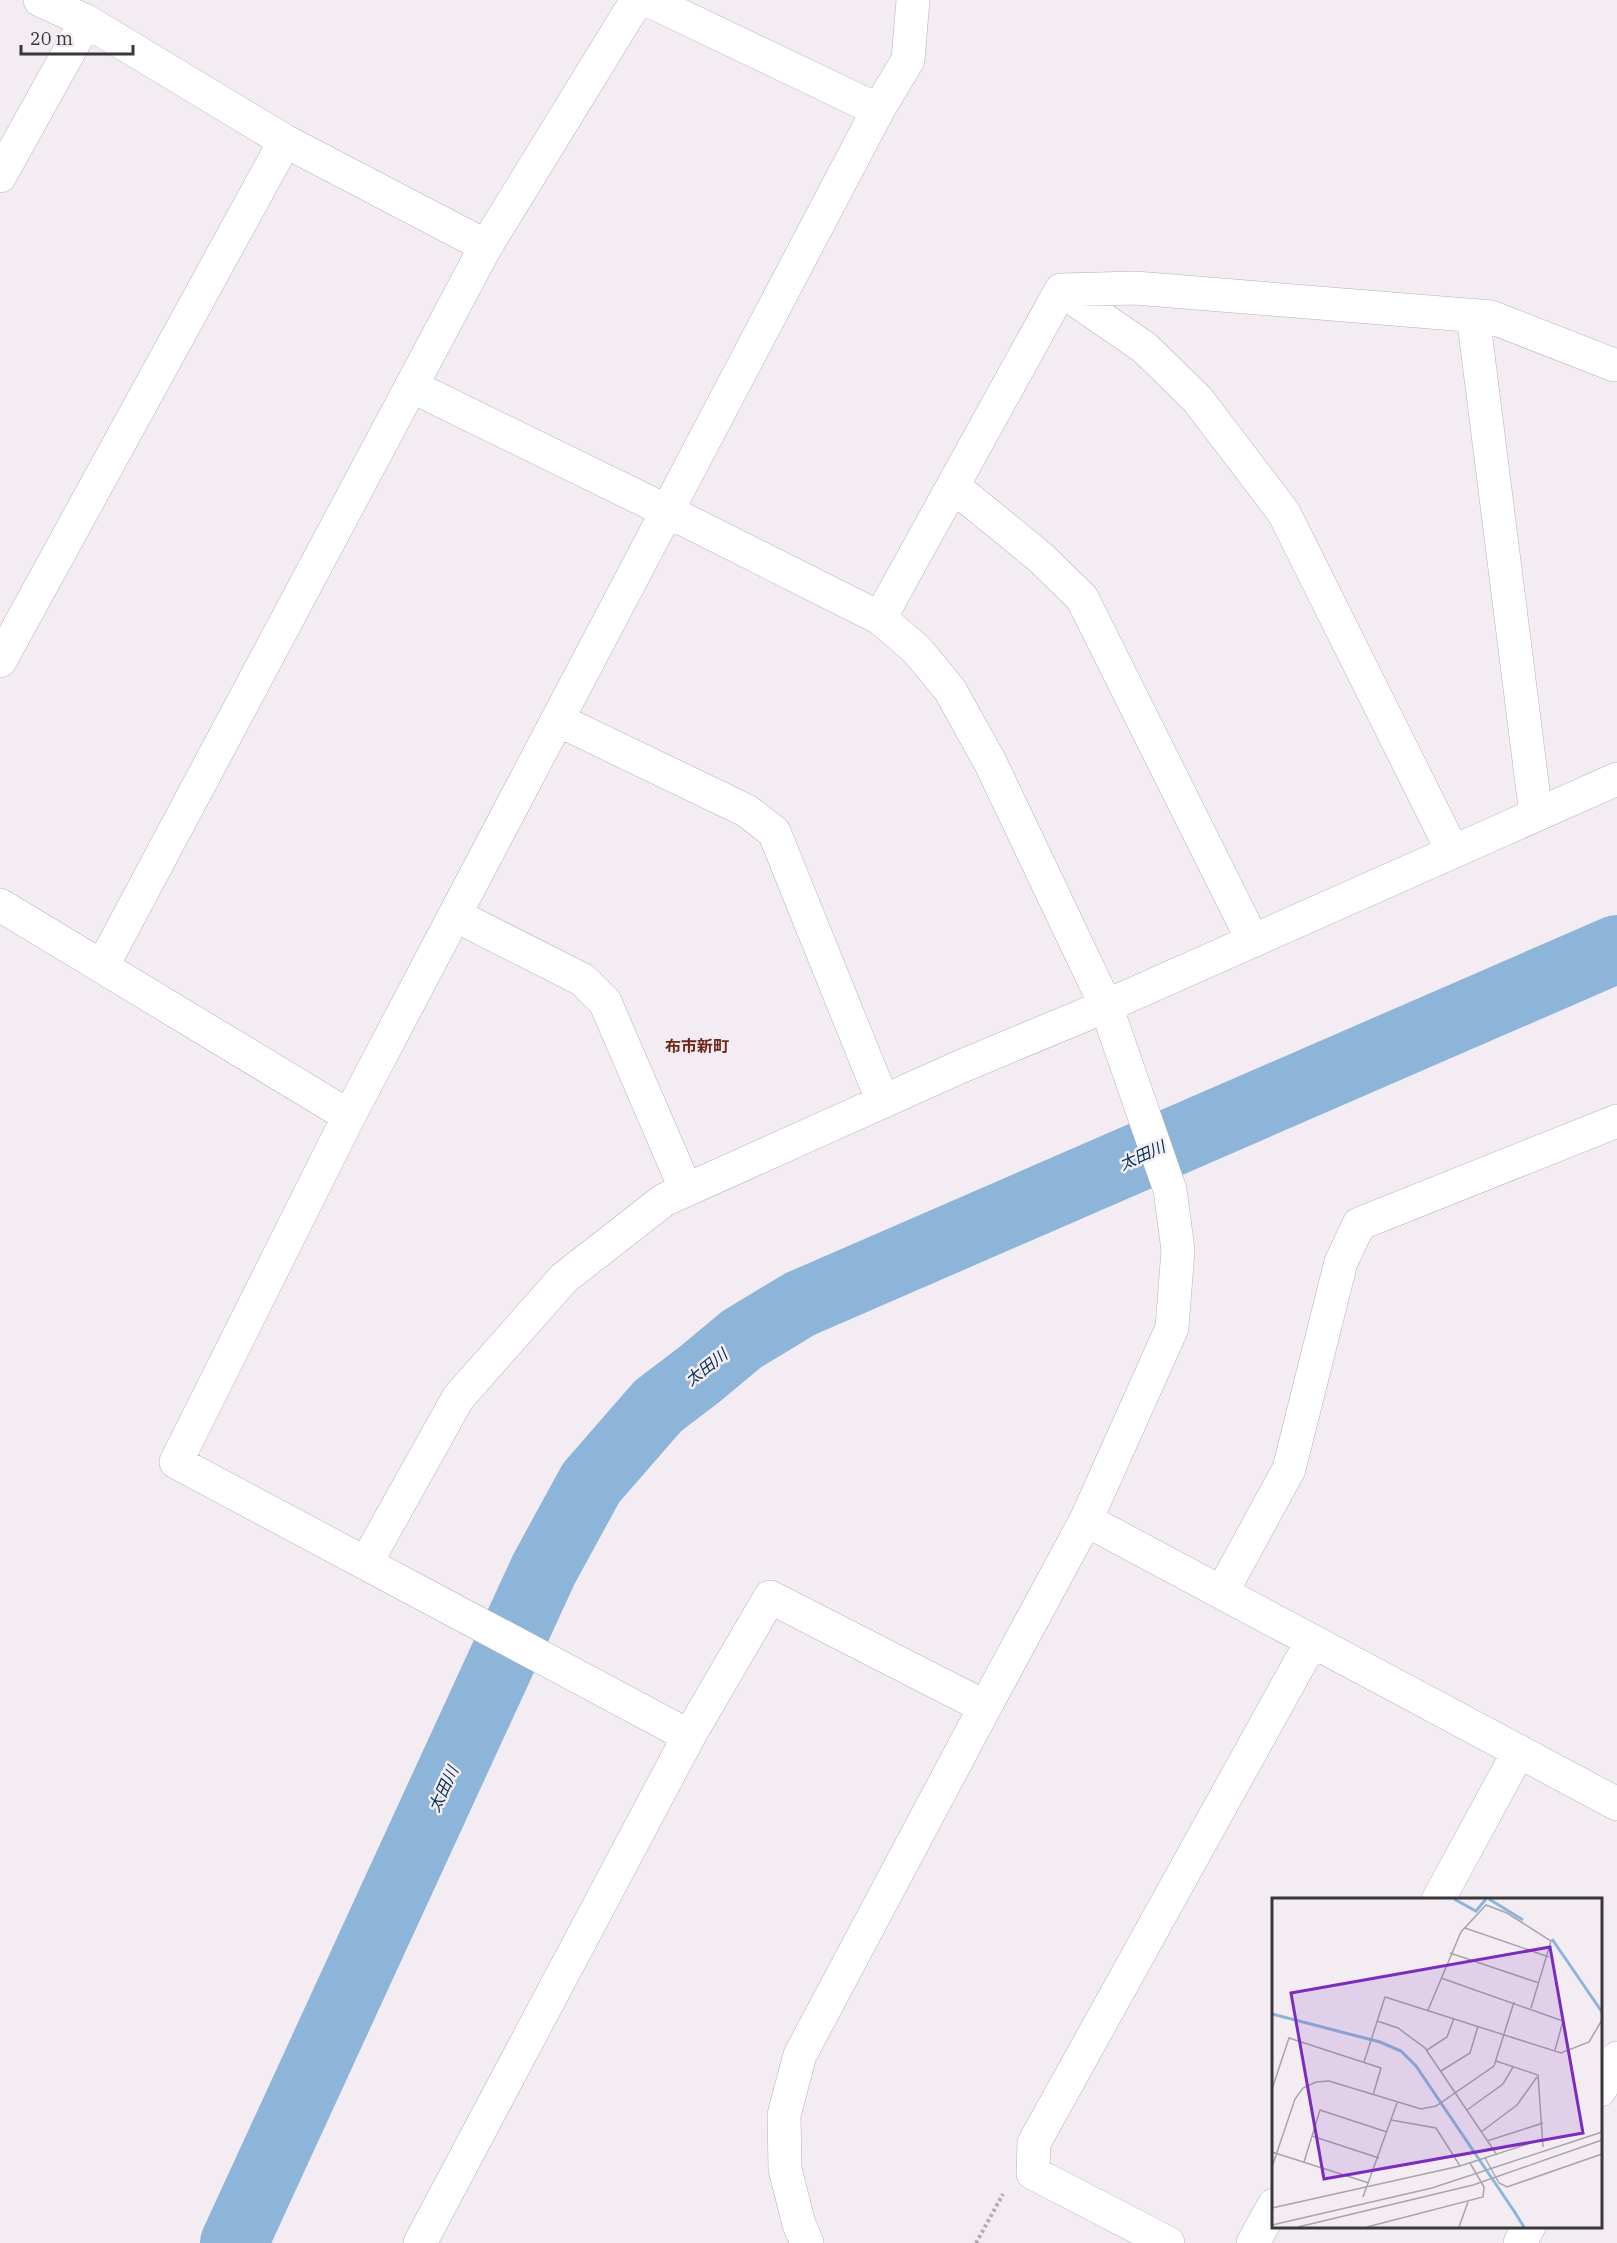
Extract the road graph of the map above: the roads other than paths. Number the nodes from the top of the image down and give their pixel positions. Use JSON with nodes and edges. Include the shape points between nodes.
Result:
{"nodes":[{"id":1,"x":40,"y":0,"type":"edge"},
{"id":2,"x":637,"y":0,"type":"edge"},
{"id":3,"x":648,"y":0,"type":"edge"},
{"id":4,"x":913,"y":0,"type":"edge"},
{"id":5,"x":86,"y":21,"type":"junction"},
{"id":6,"x":878,"y":110,"type":"junction"},
{"id":7,"x":285,"y":141,"type":"junction"},
{"id":8,"x":0,"y":176,"type":"edge"},
{"id":9,"x":486,"y":246,"type":"junction"},
{"id":10,"x":1061,"y":290,"type":"junction"},
{"id":11,"x":1473,"y":315,"type":"junction"},
{"id":12,"x":1616,"y":372,"type":"edge"},
{"id":13,"x":411,"y":386,"type":"junction"},
{"id":14,"x":952,"y":486,"type":"junction"},
{"id":15,"x":669,"y":512,"type":"junction"},
{"id":16,"x":880,"y":618,"type":"junction"},
{"id":17,"x":0,"y":661,"type":"edge"},
{"id":18,"x":558,"y":720,"type":"junction"},
{"id":19,"x":1617,"y":779,"type":"edge"},
{"id":20,"x":1536,"y":815,"type":"junction"},
{"id":21,"x":1453,"y":852,"type":"junction"},
{"id":22,"x":0,"y":905,"type":"edge"},
{"id":23,"x":455,"y":915,"type":"junction"},
{"id":24,"x":1252,"y":941,"type":"junction"},
{"id":25,"x":102,"y":967,"type":"junction"},
{"id":26,"x":1106,"y":1006,"type":"junction"},
{"id":27,"x":883,"y":1102,"type":"junction"},
{"id":28,"x":349,"y":1116,"type":"junction"},
{"id":29,"x":1617,"y":1121,"type":"edge"},
{"id":30,"x":686,"y":1191,"type":"junction"},
{"id":31,"x":1086,"y":1520,"type":"junction"},
{"id":32,"x":366,"y":1563,"type":"junction"},
{"id":33,"x":1222,"y":1592,"type":"junction"},
{"id":34,"x":1312,"y":1641,"type":"junction"},
{"id":35,"x":985,"y":1707,"type":"junction"},
{"id":36,"x":689,"y":1736,"type":"junction"},
{"id":37,"x":1519,"y":1751,"type":"junction"},
{"id":38,"x":1617,"y":1804,"type":"edge"},
{"id":39,"x":1439,"y":1898,"type":"edge"},
{"id":40,"x":1617,"y":2058,"type":"edge"},
{"id":41,"x":1602,"y":2086,"type":"edge"},
{"id":42,"x":1272,"y":2209,"type":"edge"},
{"id":43,"x":1528,"y":2228,"type":"edge"},
{"id":44,"x":420,"y":2243,"type":"edge"},
{"id":45,"x":807,"y":2243,"type":"edge"},
{"id":46,"x":1168,"y":2243,"type":"edge"},
{"id":47,"x":1253,"y":2243,"type":"edge"},
{"id":48,"x":1520,"y":2243,"type":"edge"}],
"edges":[{"from":1,"to":5,"type":"street"},
{"from":2,"to":9,"type":"street"},
{"from":3,"to":6,"type":"street"},
{"from":4,"to":6,"type":"street","via":[[908,60]]},
{"from":5,"to":7,"type":"street"},
{"from":5,"to":8,"type":"street"},
{"from":6,"to":15,"type":"street"},
{"from":7,"to":9,"type":"street"},
{"from":7,"to":17,"type":"street"},
{"from":9,"to":13,"type":"street"},
{"from":10,"to":11,"type":"street","via":[[1135,288]]},
{"from":10,"to":14,"type":"street"},
{"from":10,"to":21,"type":"street","via":[[1145,348],[1191,393],[1284,513]]},
{"from":11,"to":12,"type":"street","via":[[1491,317]]},
{"from":11,"to":20,"type":"street"},
{"from":13,"to":15,"type":"street"},
{"from":13,"to":25,"type":"street"},
{"from":14,"to":16,"type":"street"},
{"from":14,"to":24,"type":"street","via":[[1040,557],[1082,598]]},
{"from":15,"to":16,"type":"street"},
{"from":15,"to":18,"type":"street"},
{"from":16,"to":26,"type":"street","via":[[917,650],[950,690],[990,762]]},
{"from":18,"to":23,"type":"street"},
{"from":18,"to":27,"type":"street","via":[[747,811],[774,832]]},
{"from":19,"to":20,"type":"street"},
{"from":20,"to":21,"type":"street"},
{"from":21,"to":24,"type":"street"},
{"from":22,"to":25,"type":"street"},
{"from":23,"to":28,"type":"street"},
{"from":23,"to":30,"type":"street","via":[[583,980],[605,1002]]},
{"from":24,"to":26,"type":"street"},
{"from":25,"to":28,"type":"street"},
{"from":26,"to":27,"type":"street"},
{"from":26,"to":31,"type":"street","via":[[1170,1190],[1178,1250],[1172,1328]]},
{"from":27,"to":30,"type":"street"},
{"from":28,"to":32,"type":"street","via":[[176,1462]]},
{"from":29,"to":33,"type":"street","via":[[1359,1224],[1341,1262],[1289,1469]]},
{"from":30,"to":32,"type":"street","via":[[664,1200],[564,1278],[458,1398]]},
{"from":31,"to":33,"type":"street"},
{"from":31,"to":35,"type":"street"},
{"from":32,"to":36,"type":"street"},
{"from":33,"to":34,"type":"street"},
{"from":34,"to":37,"type":"street"},
{"from":34,"to":46,"type":"street","via":[[1034,2143],[1033,2173]]},
{"from":35,"to":36,"type":"street","via":[[770,1597]]},
{"from":35,"to":45,"type":"street","via":[[800,2055],[784,2115],[785,2169]]},
{"from":36,"to":44,"type":"street"},
{"from":37,"to":38,"type":"street"},
{"from":37,"to":39,"type":"street"},
{"from":40,"to":41,"type":"street"},
{"from":42,"to":47,"type":"street"},
{"from":43,"to":48,"type":"street"}]}
